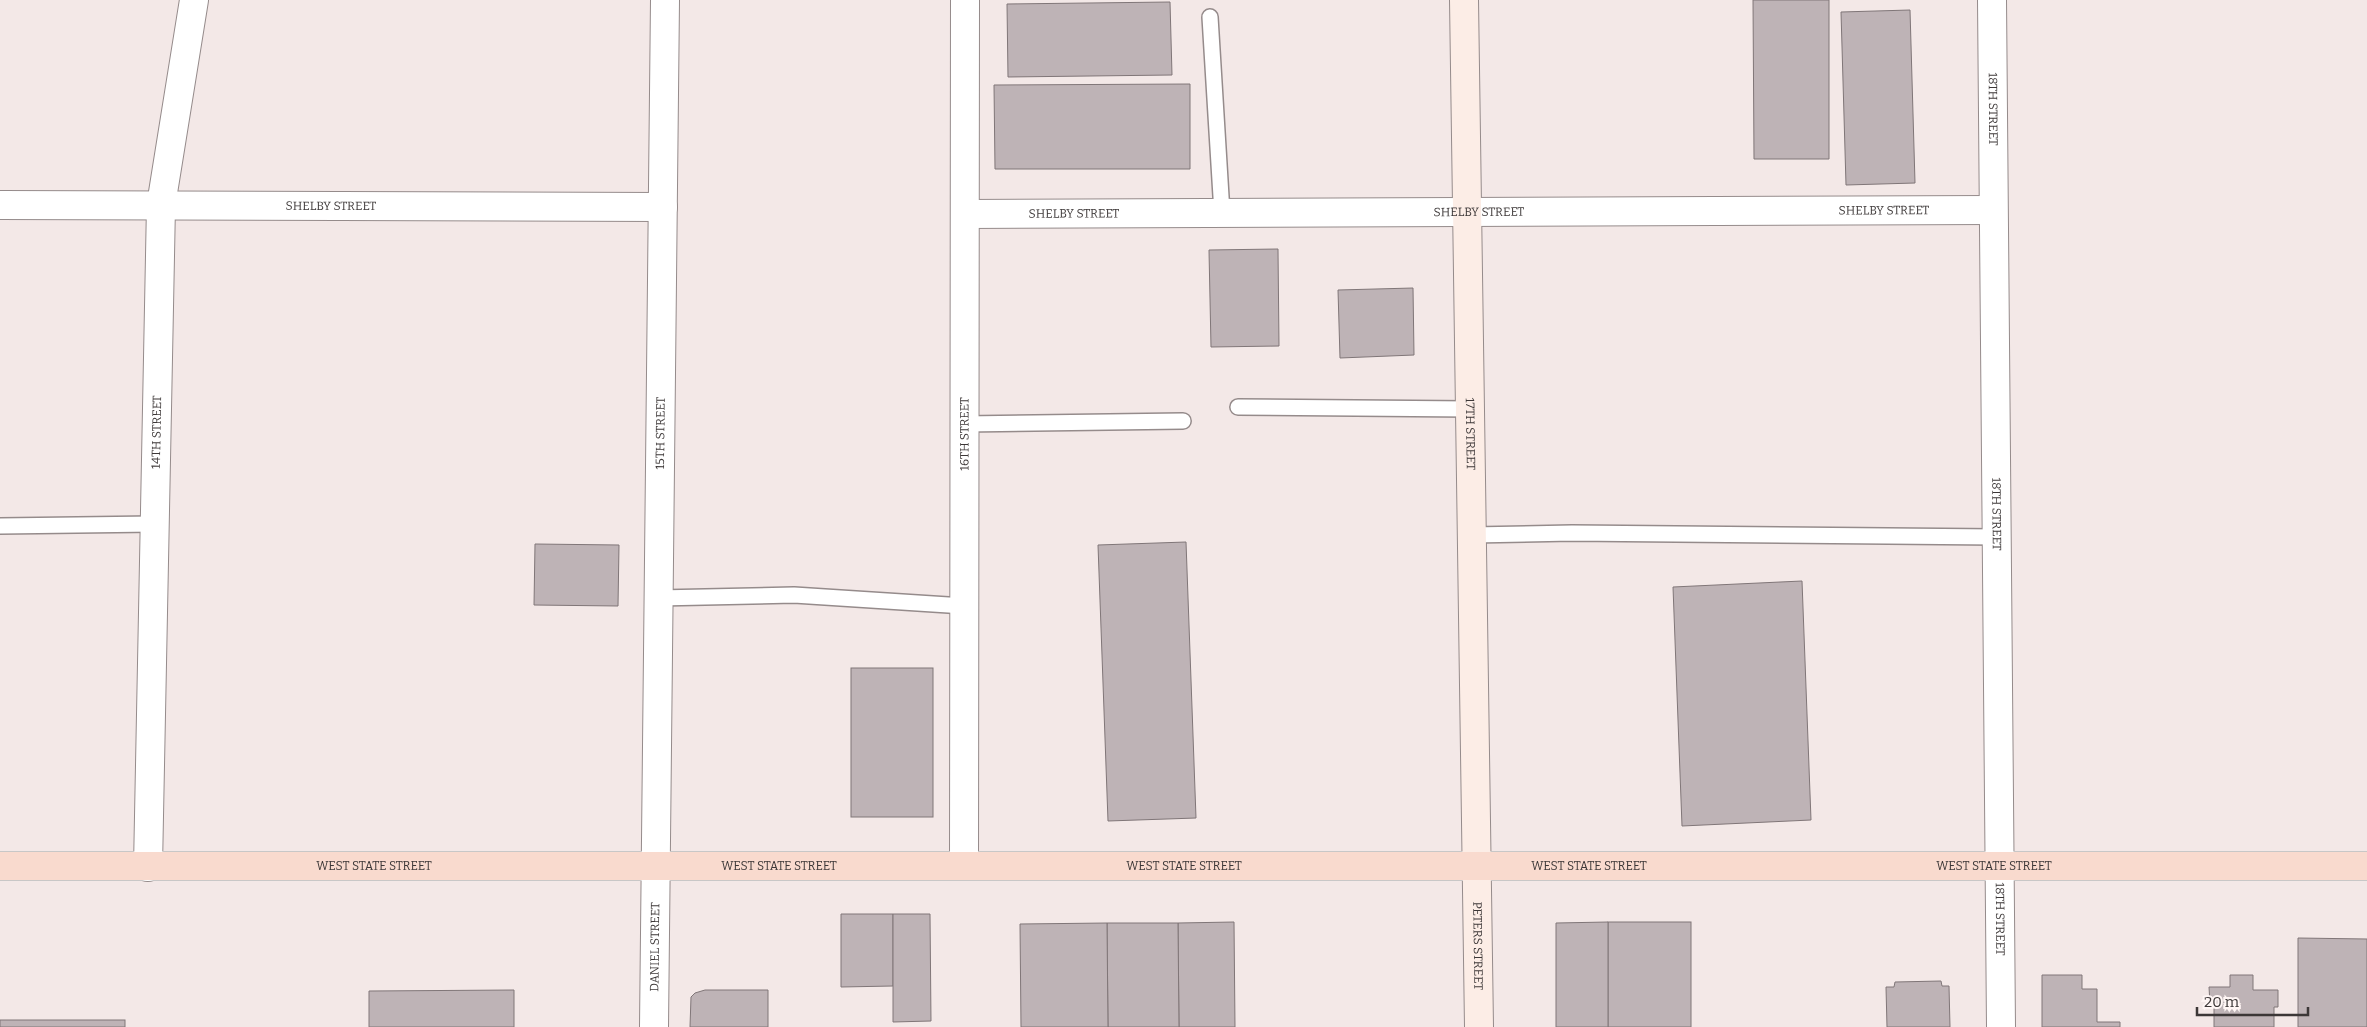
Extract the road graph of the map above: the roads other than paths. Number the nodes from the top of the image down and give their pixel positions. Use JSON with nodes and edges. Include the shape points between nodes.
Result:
{"nodes":[{"id":1,"x":194,"y":0,"type":"edge"},
{"id":2,"x":665,"y":0,"type":"edge"},
{"id":3,"x":965,"y":0,"type":"edge"},
{"id":4,"x":1464,"y":0,"type":"edge"},
{"id":5,"x":1992,"y":0,"type":"edge"},
{"id":6,"x":1210,"y":17,"type":"dead end"},
{"id":7,"x":0,"y":204,"type":"edge"},
{"id":8,"x":160,"y":205,"type":"junction"},
{"id":9,"x":663,"y":207,"type":"junction"},
{"id":10,"x":1994,"y":210,"type":"junction"},
{"id":11,"x":1467,"y":212,"type":"junction"},
{"id":12,"x":1222,"y":213,"type":"junction"},
{"id":13,"x":965,"y":214,"type":"junction"},
{"id":14,"x":1238,"y":407,"type":"dead end"},
{"id":15,"x":1470,"y":408,"type":"junction"},
{"id":16,"x":1183,"y":421,"type":"dead end"},
{"id":17,"x":964,"y":424,"type":"junction"},
{"id":18,"x":154,"y":524,"type":"junction"},
{"id":19,"x":0,"y":526,"type":"edge"},
{"id":20,"x":1472,"y":535,"type":"junction"},
{"id":21,"x":1997,"y":537,"type":"junction"},
{"id":22,"x":658,"y":598,"type":"junction"},
{"id":23,"x":964,"y":606,"type":"junction"},
{"id":24,"x":0,"y":866,"type":"edge"},
{"id":25,"x":148,"y":866,"type":"junction"},
{"id":26,"x":655,"y":866,"type":"junction"},
{"id":27,"x":964,"y":866,"type":"junction"},
{"id":28,"x":1478,"y":866,"type":"junction"},
{"id":29,"x":2001,"y":866,"type":"junction"},
{"id":30,"x":2367,"y":866,"type":"edge"},
{"id":31,"x":654,"y":1027,"type":"edge"},
{"id":32,"x":1479,"y":1027,"type":"edge"},
{"id":33,"x":2001,"y":1027,"type":"edge"}],
"edges":[{"from":1,"to":8,"type":"street","name":"14TH STREET"},
{"from":2,"to":9,"type":"street","name":"15TH STREET"},
{"from":3,"to":13,"type":"street","name":"16TH STREET"},
{"from":4,"to":11,"type":"street","name":"17TH STREET"},
{"from":5,"to":10,"type":"street","name":"18TH STREET"},
{"from":6,"to":12,"type":"lane"},
{"from":7,"to":8,"type":"street","name":"SHELBY STREET"},
{"from":8,"to":9,"type":"street","name":"SHELBY STREET"},
{"from":8,"to":18,"type":"street","name":"14TH STREET"},
{"from":9,"to":22,"type":"street","name":"15TH STREET"},
{"from":10,"to":11,"type":"street","name":"SHELBY STREET"},
{"from":10,"to":21,"type":"street","name":"18TH STREET"},
{"from":11,"to":12,"type":"street","name":"SHELBY STREET"},
{"from":11,"to":15,"type":"street","name":"17TH STREET"},
{"from":12,"to":13,"type":"street","name":"SHELBY STREET"},
{"from":13,"to":17,"type":"street","name":"16TH STREET"},
{"from":14,"to":15,"type":"lane"},
{"from":15,"to":20,"type":"street","name":"17TH STREET"},
{"from":16,"to":17,"type":"lane"},
{"from":17,"to":23,"type":"street","name":"16TH STREET"},
{"from":18,"to":19,"type":"lane"},
{"from":18,"to":25,"type":"street","name":"14TH STREET"},
{"from":20,"to":21,"type":"lane"},
{"from":20,"to":28,"type":"street","name":"17TH STREET"},
{"from":21,"to":29,"type":"street","name":"18TH STREET"},
{"from":22,"to":23,"type":"lane","via":[[794,595]]},
{"from":22,"to":26,"type":"street","name":"15TH STREET"},
{"from":23,"to":27,"type":"street","name":"16TH STREET"},
{"from":24,"to":25,"type":"main road","name":"WEST STATE STREET"},
{"from":25,"to":26,"type":"main road","name":"WEST STATE STREET"},
{"from":26,"to":27,"type":"main road","name":"WEST STATE STREET"},
{"from":26,"to":31,"type":"street","name":"DANIEL STREET"},
{"from":27,"to":28,"type":"main road","name":"WEST STATE STREET"},
{"from":28,"to":29,"type":"main road","name":"WEST STATE STREET"},
{"from":28,"to":32,"type":"street","name":"PETERS STREET"},
{"from":29,"to":30,"type":"main road","name":"WEST STATE STREET"},
{"from":29,"to":33,"type":"street","name":"18TH STREET"}]}
